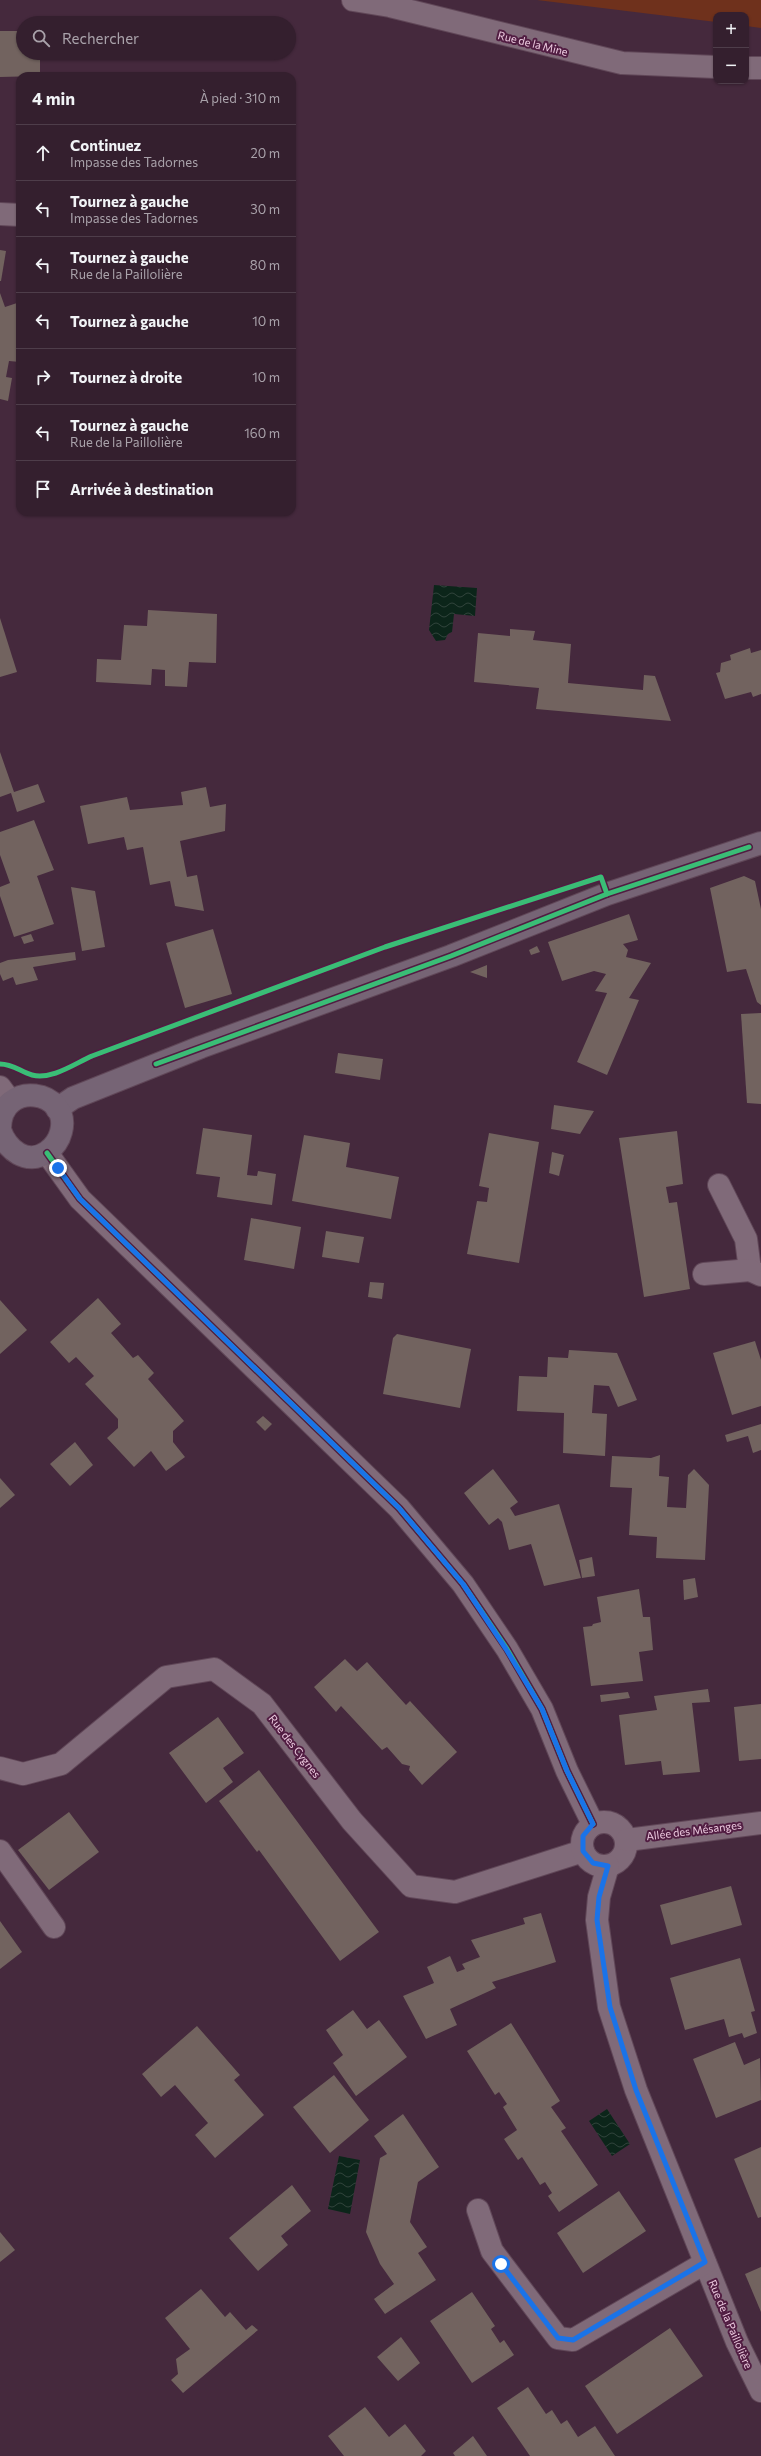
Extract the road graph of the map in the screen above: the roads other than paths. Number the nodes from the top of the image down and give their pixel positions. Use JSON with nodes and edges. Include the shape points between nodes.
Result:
{"nodes":[{"id":1,"x":353,"y":0,"type":"edge"},
{"id":2,"x":713,"y":67,"type":"edge"},
{"id":3,"x":749,"y":68,"type":"edge"},
{"id":4,"x":761,"y":68,"type":"edge"},
{"id":5,"x":0,"y":214,"type":"edge"},
{"id":6,"x":16,"y":215,"type":"edge"},
{"id":7,"x":761,"y":843,"type":"edge"},
{"id":8,"x":5,"y":1095,"type":"edge"},
{"id":9,"x":57,"y":1109,"type":"junction"},
{"id":10,"x":1,"y":1135,"type":"edge"},
{"id":11,"x":47,"y":1153,"type":"junction"},
{"id":12,"x":719,"y":1185,"type":"dead end"},
{"id":13,"x":756,"y":1273,"type":"edge"},
{"id":14,"x":704,"y":1274,"type":"dead end"},
{"id":15,"x":0,"y":1768,"type":"edge"},
{"id":16,"x":761,"y":1823,"type":"edge"},
{"id":17,"x":593,"y":1824,"type":"junction"},
{"id":18,"x":627,"y":1840,"type":"junction"},
{"id":19,"x":0,"y":1851,"type":"edge"},
{"id":20,"x":583,"y":1851,"type":"junction"},
{"id":21,"x":608,"y":1866,"type":"junction"},
{"id":22,"x":54,"y":1927,"type":"dead end"},
{"id":23,"x":478,"y":2210,"type":"dead end"},
{"id":24,"x":705,"y":2262,"type":"junction"},
{"id":25,"x":761,"y":2391,"type":"edge"}],
"edges":[{"from":1,"to":2,"type":"street","name":"Rue de la Mine","via":[[390,6],[622,64]]},
{"from":3,"to":4,"type":"street"},
{"from":5,"to":6,"type":"street"},
{"from":7,"to":9,"type":"main road","via":[[608,894],[451,956],[195,1049],[73,1098]]},
{"from":8,"to":9,"type":"main road","via":[[41,1096]]},
{"from":8,"to":10,"type":"main road"},
{"from":9,"to":11,"type":"main road","via":[[62,1128],[54,1146]]},
{"from":10,"to":11,"type":"main road","via":[[10,1148],[23,1155],[37,1156]]},
{"from":11,"to":17,"type":"street","via":[[80,1199],[399,1508],[463,1584],[542,1709],[567,1771]]},
{"from":12,"to":13,"type":"street","via":[[746,1240]]},
{"from":13,"to":14,"type":"street"},
{"from":15,"to":20,"type":"street","name":"Rue des Cygnes","via":[[23,1774],[61,1764],[166,1677],[214,1669],[262,1704],[352,1821],[411,1886],[456,1892]]},
{"from":16,"to":18,"type":"street","name":"Allée des Mésanges"},
{"from":17,"to":18,"type":"street","via":[[613,1823],[620,1827]]},
{"from":17,"to":20,"type":"street","via":[[583,1836]]},
{"from":18,"to":21,"type":"street","via":[[627,1847],[620,1859]]},
{"from":19,"to":22,"type":"street"},
{"from":20,"to":21,"type":"street","via":[[593,1863]]},
{"from":21,"to":24,"type":"street","name":"Rue de la Paillolière","via":[[599,1897],[597,1920],[610,2007],[636,2090]]},
{"from":23,"to":24,"type":"street","via":[[492,2251],[558,2338],[573,2340]]},
{"from":24,"to":25,"type":"street","name":"Rue de la Paillolière","via":[[737,2342]]}]}
